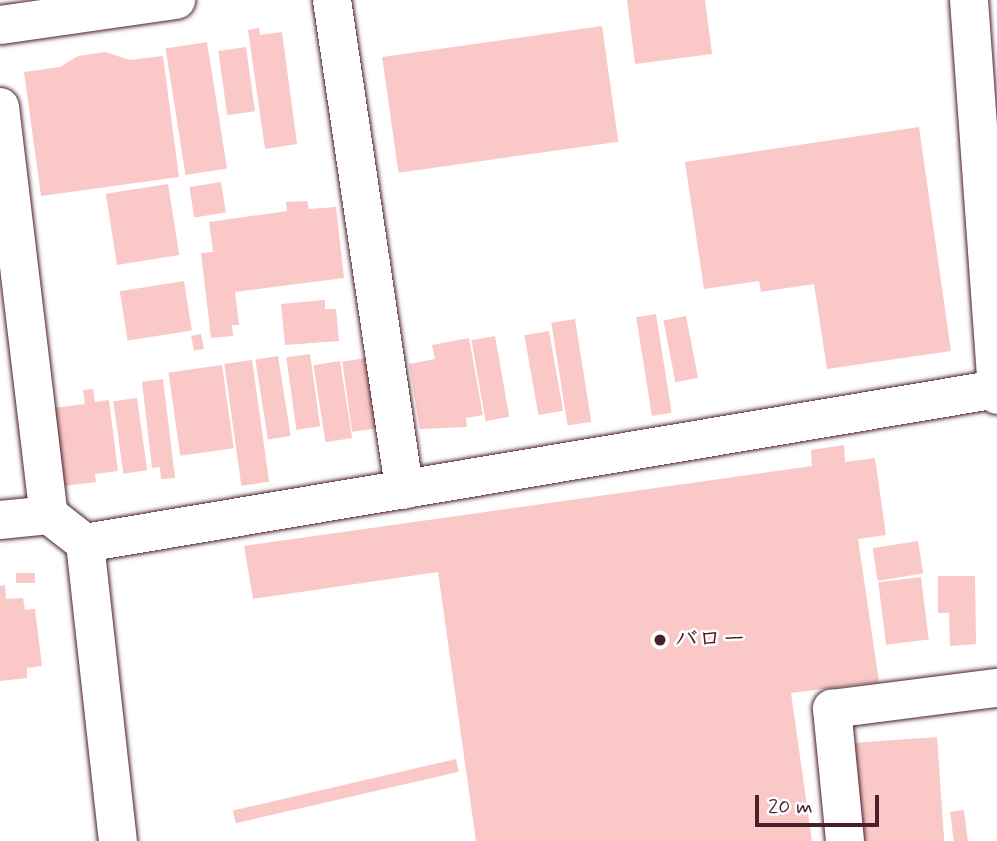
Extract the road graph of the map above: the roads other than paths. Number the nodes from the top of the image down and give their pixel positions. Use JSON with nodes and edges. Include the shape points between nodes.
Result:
{"nodes":[{"id":1,"x":176,"y":0,"type":"edge"},
{"id":2,"x":332,"y":0,"type":"edge"},
{"id":3,"x":969,"y":0,"type":"edge"},
{"id":4,"x":0,"y":25,"type":"edge"},
{"id":5,"x":0,"y":107,"type":"edge"},
{"id":6,"x":997,"y":389,"type":"edge"},
{"id":7,"x":997,"y":395,"type":"edge"},
{"id":8,"x":404,"y":490,"type":"junction"},
{"id":9,"x":49,"y":515,"type":"junction"},
{"id":10,"x":0,"y":520,"type":"edge"},
{"id":11,"x":85,"y":543,"type":"junction"},
{"id":12,"x":997,"y":688,"type":"edge"},
{"id":13,"x":118,"y":841,"type":"edge"},
{"id":14,"x":845,"y":841,"type":"edge"}],
"edges":[{"from":1,"to":4,"type":"street"},
{"from":2,"to":8,"type":"street"},
{"from":3,"to":6,"type":"street"},
{"from":5,"to":9,"type":"street"},
{"from":6,"to":7,"type":"street"},
{"from":6,"to":8,"type":"street"},
{"from":8,"to":11,"type":"street"},
{"from":9,"to":10,"type":"street"},
{"from":9,"to":11,"type":"street"},
{"from":11,"to":13,"type":"street"},
{"from":12,"to":14,"type":"street","via":[[832,709]]}]}
